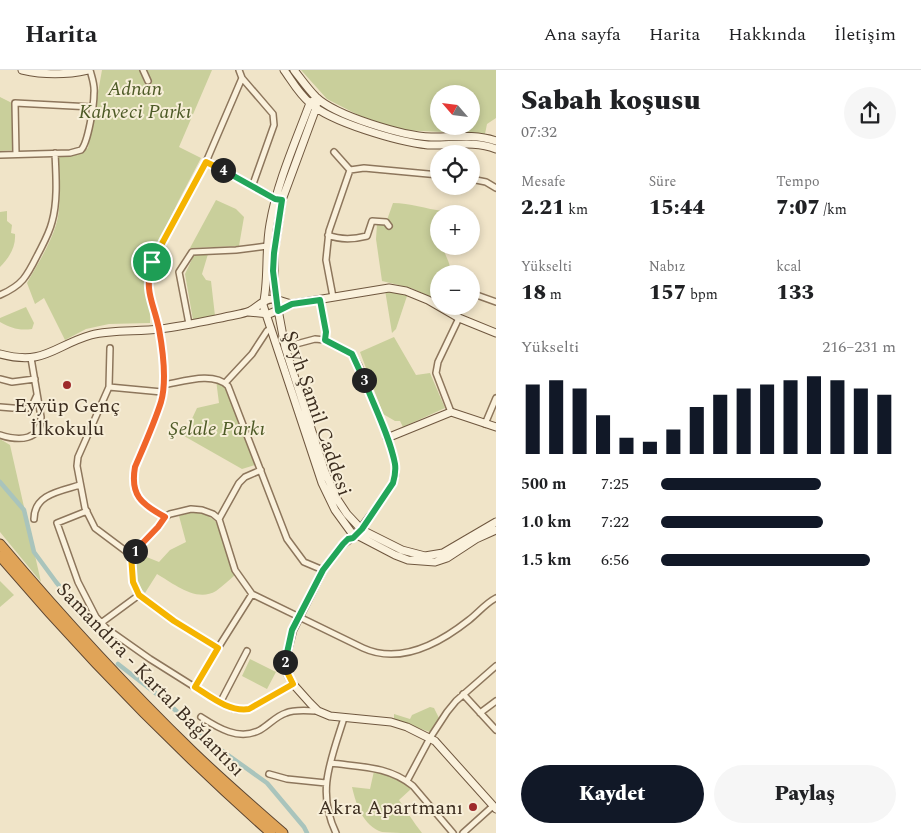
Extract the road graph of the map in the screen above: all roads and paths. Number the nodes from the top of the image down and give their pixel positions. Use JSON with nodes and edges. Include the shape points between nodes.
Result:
{"nodes":[{"id":1,"x":22,"y":70,"type":"edge"},
{"id":2,"x":89,"y":70,"type":"edge"},
{"id":3,"x":143,"y":70,"type":"edge"},
{"id":4,"x":239,"y":70,"type":"edge"},
{"id":5,"x":284,"y":70,"type":"edge"},
{"id":6,"x":294,"y":70,"type":"edge"},
{"id":7,"x":242,"y":78,"type":"junction"},
{"id":8,"x":148,"y":81,"type":"dead end"},
{"id":9,"x":316,"y":98,"type":"junction"},
{"id":10,"x":313,"y":106,"type":"junction"},
{"id":11,"x":92,"y":107,"type":"junction"},
{"id":12,"x":327,"y":115,"type":"junction"},
{"id":13,"x":310,"y":123,"type":"junction"},
{"id":14,"x":496,"y":141,"type":"edge"},
{"id":15,"x":496,"y":148,"type":"edge"},
{"id":16,"x":334,"y":152,"type":"dead end"},
{"id":17,"x":55,"y":153,"type":"junction"},
{"id":18,"x":16,"y":154,"type":"junction"},
{"id":19,"x":0,"y":155,"type":"edge"},
{"id":20,"x":206,"y":162,"type":"junction"},
{"id":21,"x":350,"y":170,"type":"junction"},
{"id":22,"x":430,"y":174,"type":"edge"},
{"id":23,"x":480,"y":181,"type":"edge"},
{"id":24,"x":252,"y":187,"type":"junction"},
{"id":25,"x":496,"y":188,"type":"edge"},
{"id":26,"x":279,"y":200,"type":"junction"},
{"id":27,"x":388,"y":226,"type":"dead end"},
{"id":28,"x":328,"y":235,"type":"junction"},
{"id":29,"x":267,"y":246,"type":"junction"},
{"id":30,"x":0,"y":295,"type":"edge"},
{"id":31,"x":480,"y":296,"type":"edge"},
{"id":32,"x":333,"y":297,"type":"junction"},
{"id":33,"x":276,"y":300,"type":"junction"},
{"id":34,"x":320,"y":300,"type":"junction"},
{"id":35,"x":264,"y":301,"type":"junction"},
{"id":36,"x":496,"y":302,"type":"edge"},
{"id":37,"x":430,"y":303,"type":"edge"},
{"id":38,"x":292,"y":304,"type":"junction"},
{"id":39,"x":278,"y":311,"type":"junction"},
{"id":40,"x":248,"y":312,"type":"junction"},
{"id":41,"x":266,"y":314,"type":"junction"},
{"id":42,"x":454,"y":315,"type":"edge"},
{"id":43,"x":459,"y":318,"type":"junction"},
{"id":44,"x":189,"y":324,"type":"junction"},
{"id":45,"x":271,"y":328,"type":"junction"},
{"id":46,"x":159,"y":329,"type":"junction"},
{"id":47,"x":496,"y":333,"type":"edge"},
{"id":48,"x":325,"y":340,"type":"junction"},
{"id":49,"x":285,"y":347,"type":"junction"},
{"id":50,"x":110,"y":348,"type":"dead end"},
{"id":51,"x":0,"y":354,"type":"edge"},
{"id":52,"x":31,"y":358,"type":"junction"},
{"id":53,"x":0,"y":379,"type":"edge"},
{"id":54,"x":35,"y":379,"type":"junction"},
{"id":55,"x":225,"y":383,"type":"junction"},
{"id":56,"x":163,"y":385,"type":"junction"},
{"id":57,"x":109,"y":387,"type":"junction"},
{"id":58,"x":162,"y":392,"type":"junction"},
{"id":59,"x":38,"y":395,"type":"junction"},
{"id":60,"x":496,"y":398,"type":"edge"},
{"id":61,"x":0,"y":407,"type":"edge"},
{"id":62,"x":451,"y":412,"type":"junction"},
{"id":63,"x":485,"y":424,"type":"junction"},
{"id":64,"x":496,"y":427,"type":"edge"},
{"id":65,"x":0,"y":435,"type":"edge"},
{"id":66,"x":387,"y":438,"type":"junction"},
{"id":67,"x":260,"y":470,"type":"junction"},
{"id":68,"x":80,"y":485,"type":"junction"},
{"id":69,"x":87,"y":511,"type":"junction"},
{"id":70,"x":371,"y":515,"type":"joint"},
{"id":71,"x":165,"y":517,"type":"junction"},
{"id":72,"x":34,"y":520,"type":"dead end"},
{"id":73,"x":219,"y":520,"type":"junction"},
{"id":74,"x":496,"y":522,"type":"edge"},
{"id":75,"x":359,"y":526,"type":"junction"},
{"id":76,"x":349,"y":529,"type":"junction"},
{"id":77,"x":496,"y":530,"type":"edge"},
{"id":78,"x":356,"y":535,"type":"junction"},
{"id":79,"x":348,"y":539,"type":"junction"},
{"id":80,"x":0,"y":544,"type":"edge"},
{"id":81,"x":131,"y":555,"type":"junction"},
{"id":82,"x":0,"y":556,"type":"edge"},
{"id":83,"x":323,"y":570,"type":"junction"},
{"id":84,"x":252,"y":594,"type":"junction"},
{"id":85,"x":139,"y":595,"type":"junction"},
{"id":86,"x":496,"y":598,"type":"edge"},
{"id":87,"x":299,"y":618,"type":"junction"},
{"id":88,"x":101,"y":623,"type":"junction"},
{"id":89,"x":218,"y":648,"type":"junction"},
{"id":90,"x":248,"y":651,"type":"dead end"},
{"id":91,"x":496,"y":666,"type":"edge"},
{"id":92,"x":293,"y":684,"type":"junction"},
{"id":93,"x":195,"y":687,"type":"junction"},
{"id":94,"x":463,"y":694,"type":"junction"},
{"id":95,"x":496,"y":701,"type":"edge"},
{"id":96,"x":220,"y":703,"type":"junction"},
{"id":97,"x":318,"y":711,"type":"junction"},
{"id":98,"x":480,"y":713,"type":"junction"},
{"id":99,"x":201,"y":718,"type":"dead end"},
{"id":100,"x":344,"y":718,"type":"junction"},
{"id":101,"x":496,"y":730,"type":"edge"},
{"id":102,"x":430,"y":738,"type":"junction"},
{"id":103,"x":331,"y":763,"type":"junction"},
{"id":104,"x":269,"y":774,"type":"dead end"},
{"id":105,"x":407,"y":781,"type":"junction"},
{"id":106,"x":326,"y":783,"type":"junction"},
{"id":107,"x":494,"y":808,"type":"edge"},
{"id":108,"x":271,"y":833,"type":"edge"},
{"id":109,"x":282,"y":833,"type":"edge"},
{"id":110,"x":336,"y":833,"type":"edge"},
{"id":111,"x":453,"y":833,"type":"edge"},
{"id":112,"x":463,"y":833,"type":"edge"}],
"edges":[{"from":1,"to":2,"type":"street","via":[[36,74]]},
{"from":2,"to":11,"type":"street","via":[[94,89]]},
{"from":3,"to":8,"type":"street"},
{"from":4,"to":7,"type":"street"},
{"from":5,"to":10,"type":"street"},
{"from":6,"to":9,"type":"street"},
{"from":7,"to":20,"type":"street"},
{"from":7,"to":24,"type":"street","via":[[275,118]]},
{"from":9,"to":10,"type":"street","name":"Şeyh Şamil Caddesi"},
{"from":9,"to":14,"type":"street","via":[[341,113],[402,133]]},
{"from":10,"to":12,"type":"street"},
{"from":10,"to":13,"type":"street","name":"Şeyh Şamil Caddesi"},
{"from":10,"to":26,"type":"street","name":"Şeyh Şamil Caddesi"},
{"from":11,"to":17,"type":"street","via":[[84,147],[76,152]]},
{"from":11,"to":18,"type":"street","via":[[15,103]]},
{"from":12,"to":13,"type":"street","via":[[321,115]]},
{"from":12,"to":15,"type":"street","via":[[400,140],[428,145],[486,145]]},
{"from":13,"to":26,"type":"street","name":"Şeyh Şamil Caddesi"},
{"from":16,"to":21,"type":"street"},
{"from":17,"to":18,"type":"street"},
{"from":17,"to":30,"type":"street","via":[[54,204],[49,232],[24,279]]},
{"from":18,"to":19,"type":"street"},
{"from":20,"to":24,"type":"street"},
{"from":20,"to":46,"type":"street","via":[[152,262],[148,287]]},
{"from":21,"to":22,"type":"street","via":[[364,168]]},
{"from":21,"to":28,"type":"street"},
{"from":23,"to":25,"type":"street"},
{"from":24,"to":26,"type":"street"},
{"from":26,"to":29,"type":"street","name":"Şeyh Şamil Caddesi"},
{"from":26,"to":33,"type":"street","name":"Şeyh Şamil Caddesi","via":[[273,276]]},
{"from":27,"to":28,"type":"street","via":[[386,222],[372,221],[367,236],[362,238]]},
{"from":28,"to":32,"type":"street","via":[[326,260]]},
{"from":29,"to":35,"type":"street","name":"Şeyh Şamil Caddesi"},
{"from":29,"to":44,"type":"street","via":[[192,252],[179,272]]},
{"from":31,"to":36,"type":"street"},
{"from":32,"to":34,"type":"street"},
{"from":32,"to":37,"type":"street","via":[[389,288]]},
{"from":33,"to":35,"type":"street"},
{"from":33,"to":38,"type":"street"},
{"from":33,"to":39,"type":"street","name":"Şeyh Şamil Caddesi"},
{"from":34,"to":38,"type":"street"},
{"from":34,"to":48,"type":"street"},
{"from":35,"to":40,"type":"street"},
{"from":35,"to":41,"type":"street","name":"Şeyh Şamil Caddesi"},
{"from":38,"to":39,"type":"street"},
{"from":39,"to":41,"type":"street"},
{"from":39,"to":49,"type":"street","name":"Şeyh Şamil Caddesi"},
{"from":40,"to":41,"type":"street"},
{"from":40,"to":44,"type":"street"},
{"from":41,"to":45,"type":"street","name":"Şeyh Şamil Caddesi"},
{"from":42,"to":43,"type":"street"},
{"from":43,"to":47,"type":"street"},
{"from":43,"to":62,"type":"street","via":[[436,373]]},
{"from":44,"to":46,"type":"street"},
{"from":45,"to":55,"type":"street"},
{"from":45,"to":76,"type":"street","name":"Şeyh Şamil Caddesi","via":[[322,484]]},
{"from":46,"to":52,"type":"street","via":[[91,335]]},
{"from":46,"to":56,"type":"street"},
{"from":48,"to":49,"type":"street","via":[[316,339]]},
{"from":48,"to":66,"type":"street","via":[[352,354],[360,366]]},
{"from":49,"to":75,"type":"street","name":"Şeyh Şamil Caddesi","via":[[325,472],[346,514]]},
{"from":50,"to":57,"type":"street"},
{"from":51,"to":52,"type":"street"},
{"from":52,"to":54,"type":"street"},
{"from":53,"to":54,"type":"street","via":[[12,382]]},
{"from":54,"to":59,"type":"street"},
{"from":55,"to":56,"type":"street","via":[[212,377]]},
{"from":55,"to":67,"type":"street","via":[[231,391]]},
{"from":56,"to":58,"type":"street"},
{"from":57,"to":58,"type":"street"},
{"from":57,"to":68,"type":"street","via":[[78,457]]},
{"from":58,"to":71,"type":"street","via":[[133,478],[134,489],[141,501]]},
{"from":59,"to":61,"type":"street","via":[[32,406],[25,409]]},
{"from":59,"to":65,"type":"street","via":[[42,417],[38,432],[28,437]]},
{"from":60,"to":63,"type":"street"},
{"from":62,"to":63,"type":"street"},
{"from":62,"to":66,"type":"street"},
{"from":63,"to":64,"type":"street"},
{"from":66,"to":70,"type":"street","via":[[396,474]]},
{"from":67,"to":73,"type":"street","via":[[239,483]]},
{"from":67,"to":83,"type":"street","via":[[287,540],[304,562]]},
{"from":68,"to":69,"type":"street"},
{"from":68,"to":72,"type":"street","via":[[38,502]]},
{"from":69,"to":81,"type":"street","via":[[95,528]]},
{"from":69,"to":88,"type":"street","via":[[57,523],[78,582]]},
{"from":70,"to":75,"type":"street"},
{"from":71,"to":73,"type":"street","via":[[191,509],[213,514]]},
{"from":71,"to":81,"type":"street"},
{"from":73,"to":84,"type":"street","via":[[235,570]]},
{"from":74,"to":75,"type":"street","name":"Şeyh Şamil Caddesi","via":[[434,555],[402,550]]},
{"from":75,"to":76,"type":"street","via":[[352,525]]},
{"from":75,"to":78,"type":"street"},
{"from":76,"to":78,"type":"street","name":"Şeyh Şamil Caddesi"},
{"from":76,"to":79,"type":"street"},
{"from":77,"to":78,"type":"street","name":"Şeyh Şamil Caddesi","via":[[435,562],[408,560]]},
{"from":78,"to":79,"type":"street"},
{"from":79,"to":83,"type":"street"},
{"from":80,"to":109,"type":"highway","name":"Samandıra - Kartal Bağlantısı","via":[[142,700],[192,751]]},
{"from":81,"to":85,"type":"street","via":[[133,582]]},
{"from":82,"to":108,"type":"highway","name":"Samandıra - Kartal Bağlantısı","via":[[55,621],[135,706]]},
{"from":83,"to":87,"type":"street"},
{"from":84,"to":87,"type":"street"},
{"from":84,"to":89,"type":"street"},
{"from":85,"to":88,"type":"street"},
{"from":85,"to":89,"type":"street"},
{"from":86,"to":87,"type":"street","via":[[440,640],[400,653],[373,653]]},
{"from":87,"to":92,"type":"street","via":[[292,630],[285,660]]},
{"from":88,"to":93,"type":"street"},
{"from":89,"to":93,"type":"street"},
{"from":90,"to":96,"type":"street"},
{"from":91,"to":94,"type":"street"},
{"from":92,"to":96,"type":"street","via":[[249,709],[234,709]]},
{"from":92,"to":97,"type":"street"},
{"from":93,"to":96,"type":"street"},
{"from":94,"to":98,"type":"street"},
{"from":94,"to":102,"type":"street"},
{"from":95,"to":98,"type":"street"},
{"from":97,"to":99,"type":"street","via":[[287,712],[258,731],[246,734],[219,729]]},
{"from":97,"to":100,"type":"street"},
{"from":98,"to":101,"type":"street"},
{"from":100,"to":102,"type":"street","via":[[391,722]]},
{"from":100,"to":103,"type":"street"},
{"from":102,"to":105,"type":"street"},
{"from":102,"to":107,"type":"street"},
{"from":103,"to":105,"type":"street","via":[[376,768]]},
{"from":103,"to":106,"type":"street"},
{"from":104,"to":106,"type":"street"},
{"from":105,"to":111,"type":"street"},
{"from":106,"to":110,"type":"street","via":[[327,810]]},
{"from":107,"to":112,"type":"street"}]}
